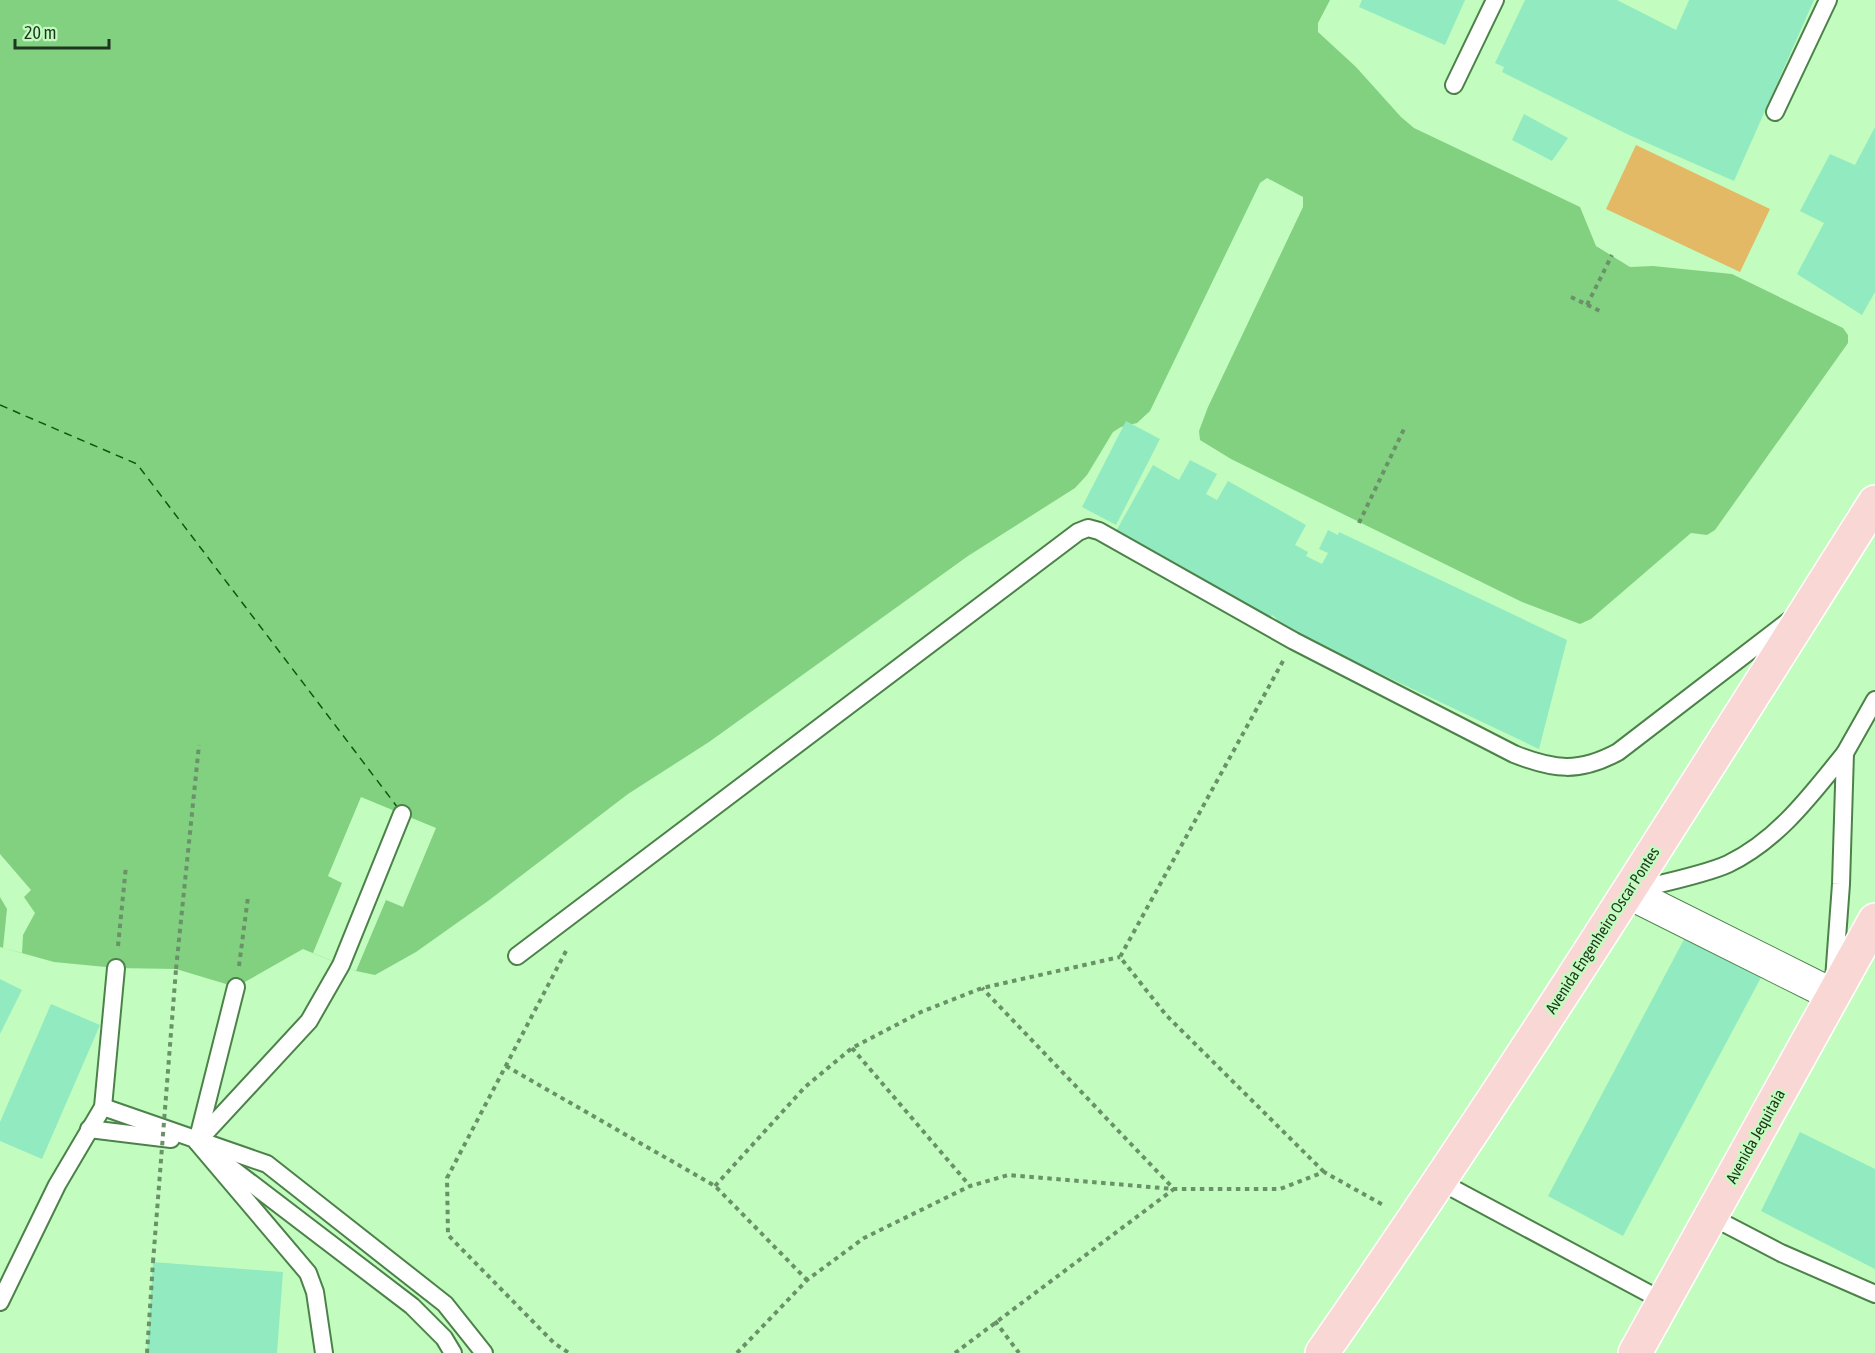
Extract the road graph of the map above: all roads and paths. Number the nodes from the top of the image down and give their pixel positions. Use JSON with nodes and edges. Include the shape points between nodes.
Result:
{"nodes":[{"id":1,"x":1495,"y":0,"type":"edge"},
{"id":2,"x":1828,"y":0,"type":"edge"},
{"id":3,"x":1454,"y":86,"type":"dead end"},
{"id":4,"x":1776,"y":112,"type":"dead end"},
{"id":5,"x":1612,"y":255,"type":"dead end"},
{"id":6,"x":1571,"y":297,"type":"dead end"},
{"id":7,"x":1587,"y":305,"type":"junction"},
{"id":8,"x":1600,"y":311,"type":"dead end"},
{"id":9,"x":1404,"y":429,"type":"dead end"},
{"id":10,"x":1875,"y":502,"type":"edge"},
{"id":11,"x":1359,"y":523,"type":"dead end"},
{"id":12,"x":1810,"y":605,"type":"junction"},
{"id":13,"x":1294,"y":641,"type":"junction"},
{"id":14,"x":1875,"y":700,"type":"edge"},
{"id":15,"x":199,"y":745,"type":"dead end"},
{"id":16,"x":1845,"y":753,"type":"junction"},
{"id":17,"x":402,"y":814,"type":"dead end"},
{"id":18,"x":126,"y":866,"type":"dead end"},
{"id":19,"x":1627,"y":892,"type":"junction"},
{"id":20,"x":248,"y":897,"type":"dead end"},
{"id":21,"x":594,"y":898,"type":"junction"},
{"id":22,"x":1875,"y":920,"type":"edge"},
{"id":23,"x":517,"y":956,"type":"dead end"},
{"id":24,"x":1120,"y":957,"type":"junction"},
{"id":25,"x":116,"y":968,"type":"joint"},
{"id":26,"x":236,"y":987,"type":"joint"},
{"id":27,"x":982,"y":988,"type":"junction"},
{"id":28,"x":1833,"y":995,"type":"junction"},
{"id":29,"x":852,"y":1048,"type":"junction"},
{"id":30,"x":506,"y":1066,"type":"junction"},
{"id":31,"x":103,"y":1107,"type":"junction"},
{"id":32,"x":89,"y":1130,"type":"junction"},
{"id":33,"x":197,"y":1142,"type":"junction"},
{"id":34,"x":1324,"y":1172,"type":"junction"},
{"id":35,"x":1439,"y":1181,"type":"junction"},
{"id":36,"x":715,"y":1186,"type":"junction"},
{"id":37,"x":970,"y":1186,"type":"junction"},
{"id":38,"x":1174,"y":1189,"type":"junction"},
{"id":39,"x":1710,"y":1216,"type":"junction"},
{"id":40,"x":1411,"y":1221,"type":"junction"},
{"id":41,"x":807,"y":1280,"type":"junction"},
{"id":42,"x":1875,"y":1294,"type":"edge"},
{"id":43,"x":1663,"y":1301,"type":"junction"},
{"id":44,"x":0,"y":1302,"type":"edge"},
{"id":45,"x":995,"y":1322,"type":"junction"},
{"id":46,"x":1339,"y":1339,"type":"edge"},
{"id":47,"x":147,"y":1353,"type":"edge"},
{"id":48,"x":324,"y":1353,"type":"edge"},
{"id":49,"x":453,"y":1353,"type":"edge"},
{"id":50,"x":484,"y":1353,"type":"edge"},
{"id":51,"x":569,"y":1353,"type":"edge"},
{"id":52,"x":737,"y":1353,"type":"edge"},
{"id":53,"x":955,"y":1353,"type":"edge"},
{"id":54,"x":1019,"y":1353,"type":"edge"},
{"id":55,"x":1322,"y":1353,"type":"edge"},
{"id":56,"x":1635,"y":1353,"type":"edge"}],
"edges":[{"from":1,"to":3,"type":"lane"},
{"from":2,"to":4,"type":"lane"},
{"from":5,"to":7,"type":"path"},
{"from":6,"to":7,"type":"path"},
{"from":7,"to":8,"type":"path"},
{"from":9,"to":11,"type":"path"},
{"from":10,"to":12,"type":"main road","name":"Avenida Engenheiro Oscar Pontes"},
{"from":12,"to":13,"type":"lane","via":[[1618,752],[1597,764],[1570,768],[1542,765],[1514,754]]},
{"from":12,"to":19,"type":"main road","name":"Avenida Engenheiro Oscar Pontes"},
{"from":13,"to":21,"type":"lane","via":[[1088,528]]},
{"from":13,"to":24,"type":"path"},
{"from":14,"to":16,"type":"lane"},
{"from":15,"to":47,"type":"path","bridge":true,"via":[[176,969]]},
{"from":16,"to":19,"type":"lane","via":[[1797,812],[1772,835],[1728,864]]},
{"from":16,"to":28,"type":"lane"},
{"from":17,"to":33,"type":"lane","via":[[341,965],[309,1021]]},
{"from":18,"to":25,"type":"path"},
{"from":19,"to":28,"type":"street"},
{"from":19,"to":35,"type":"main road","name":"Avenida Engenheiro Oscar Pontes"},
{"from":20,"to":26,"type":"path"},
{"from":21,"to":23,"type":"lane"},
{"from":21,"to":30,"type":"path"},
{"from":22,"to":28,"type":"main road","name":"Avenida Jequitaia"},
{"from":24,"to":27,"type":"path"},
{"from":24,"to":34,"type":"path","via":[[1166,1015]]},
{"from":25,"to":31,"type":"lane"},
{"from":26,"to":33,"type":"lane"},
{"from":27,"to":29,"type":"path","via":[[921,1012]]},
{"from":27,"to":38,"type":"path"},
{"from":28,"to":39,"type":"main road","name":"Avenida Jequitaia"},
{"from":29,"to":36,"type":"path","via":[[805,1087]]},
{"from":29,"to":37,"type":"path"},
{"from":30,"to":36,"type":"path"},
{"from":30,"to":51,"type":"path","via":[[447,1178],[448,1235]]},
{"from":31,"to":32,"type":"lane"},
{"from":31,"to":33,"type":"lane"},
{"from":32,"to":33,"type":"lane"},
{"from":32,"to":44,"type":"lane","via":[[57,1185]]},
{"from":33,"to":48,"type":"lane","via":[[308,1273],[315,1292]]},
{"from":33,"to":49,"type":"lane","via":[[412,1306],[444,1338]]},
{"from":33,"to":50,"type":"lane","via":[[267,1164],[445,1304]]},
{"from":34,"to":38,"type":"path","via":[[1280,1189]]},
{"from":34,"to":40,"type":"path"},
{"from":35,"to":40,"type":"main road","name":"Avenida Engenheiro Oscar Pontes"},
{"from":35,"to":43,"type":"lane"},
{"from":36,"to":41,"type":"path"},
{"from":37,"to":38,"type":"path","via":[[1008,1175]]},
{"from":37,"to":41,"type":"path","via":[[864,1239]]},
{"from":38,"to":45,"type":"path"},
{"from":39,"to":42,"type":"lane"},
{"from":39,"to":43,"type":"main road","name":"Avenida Jequitaia"},
{"from":40,"to":46,"type":"main road","name":"Avenida Engenheiro Oscar Pontes"},
{"from":41,"to":52,"type":"path"},
{"from":43,"to":56,"type":"main road","name":"Avenida Jequitaia"},
{"from":45,"to":53,"type":"path"},
{"from":45,"to":54,"type":"path"},
{"from":46,"to":55,"type":"main road","name":"Avenida Engenheiro Oscar Pontes"}]}
